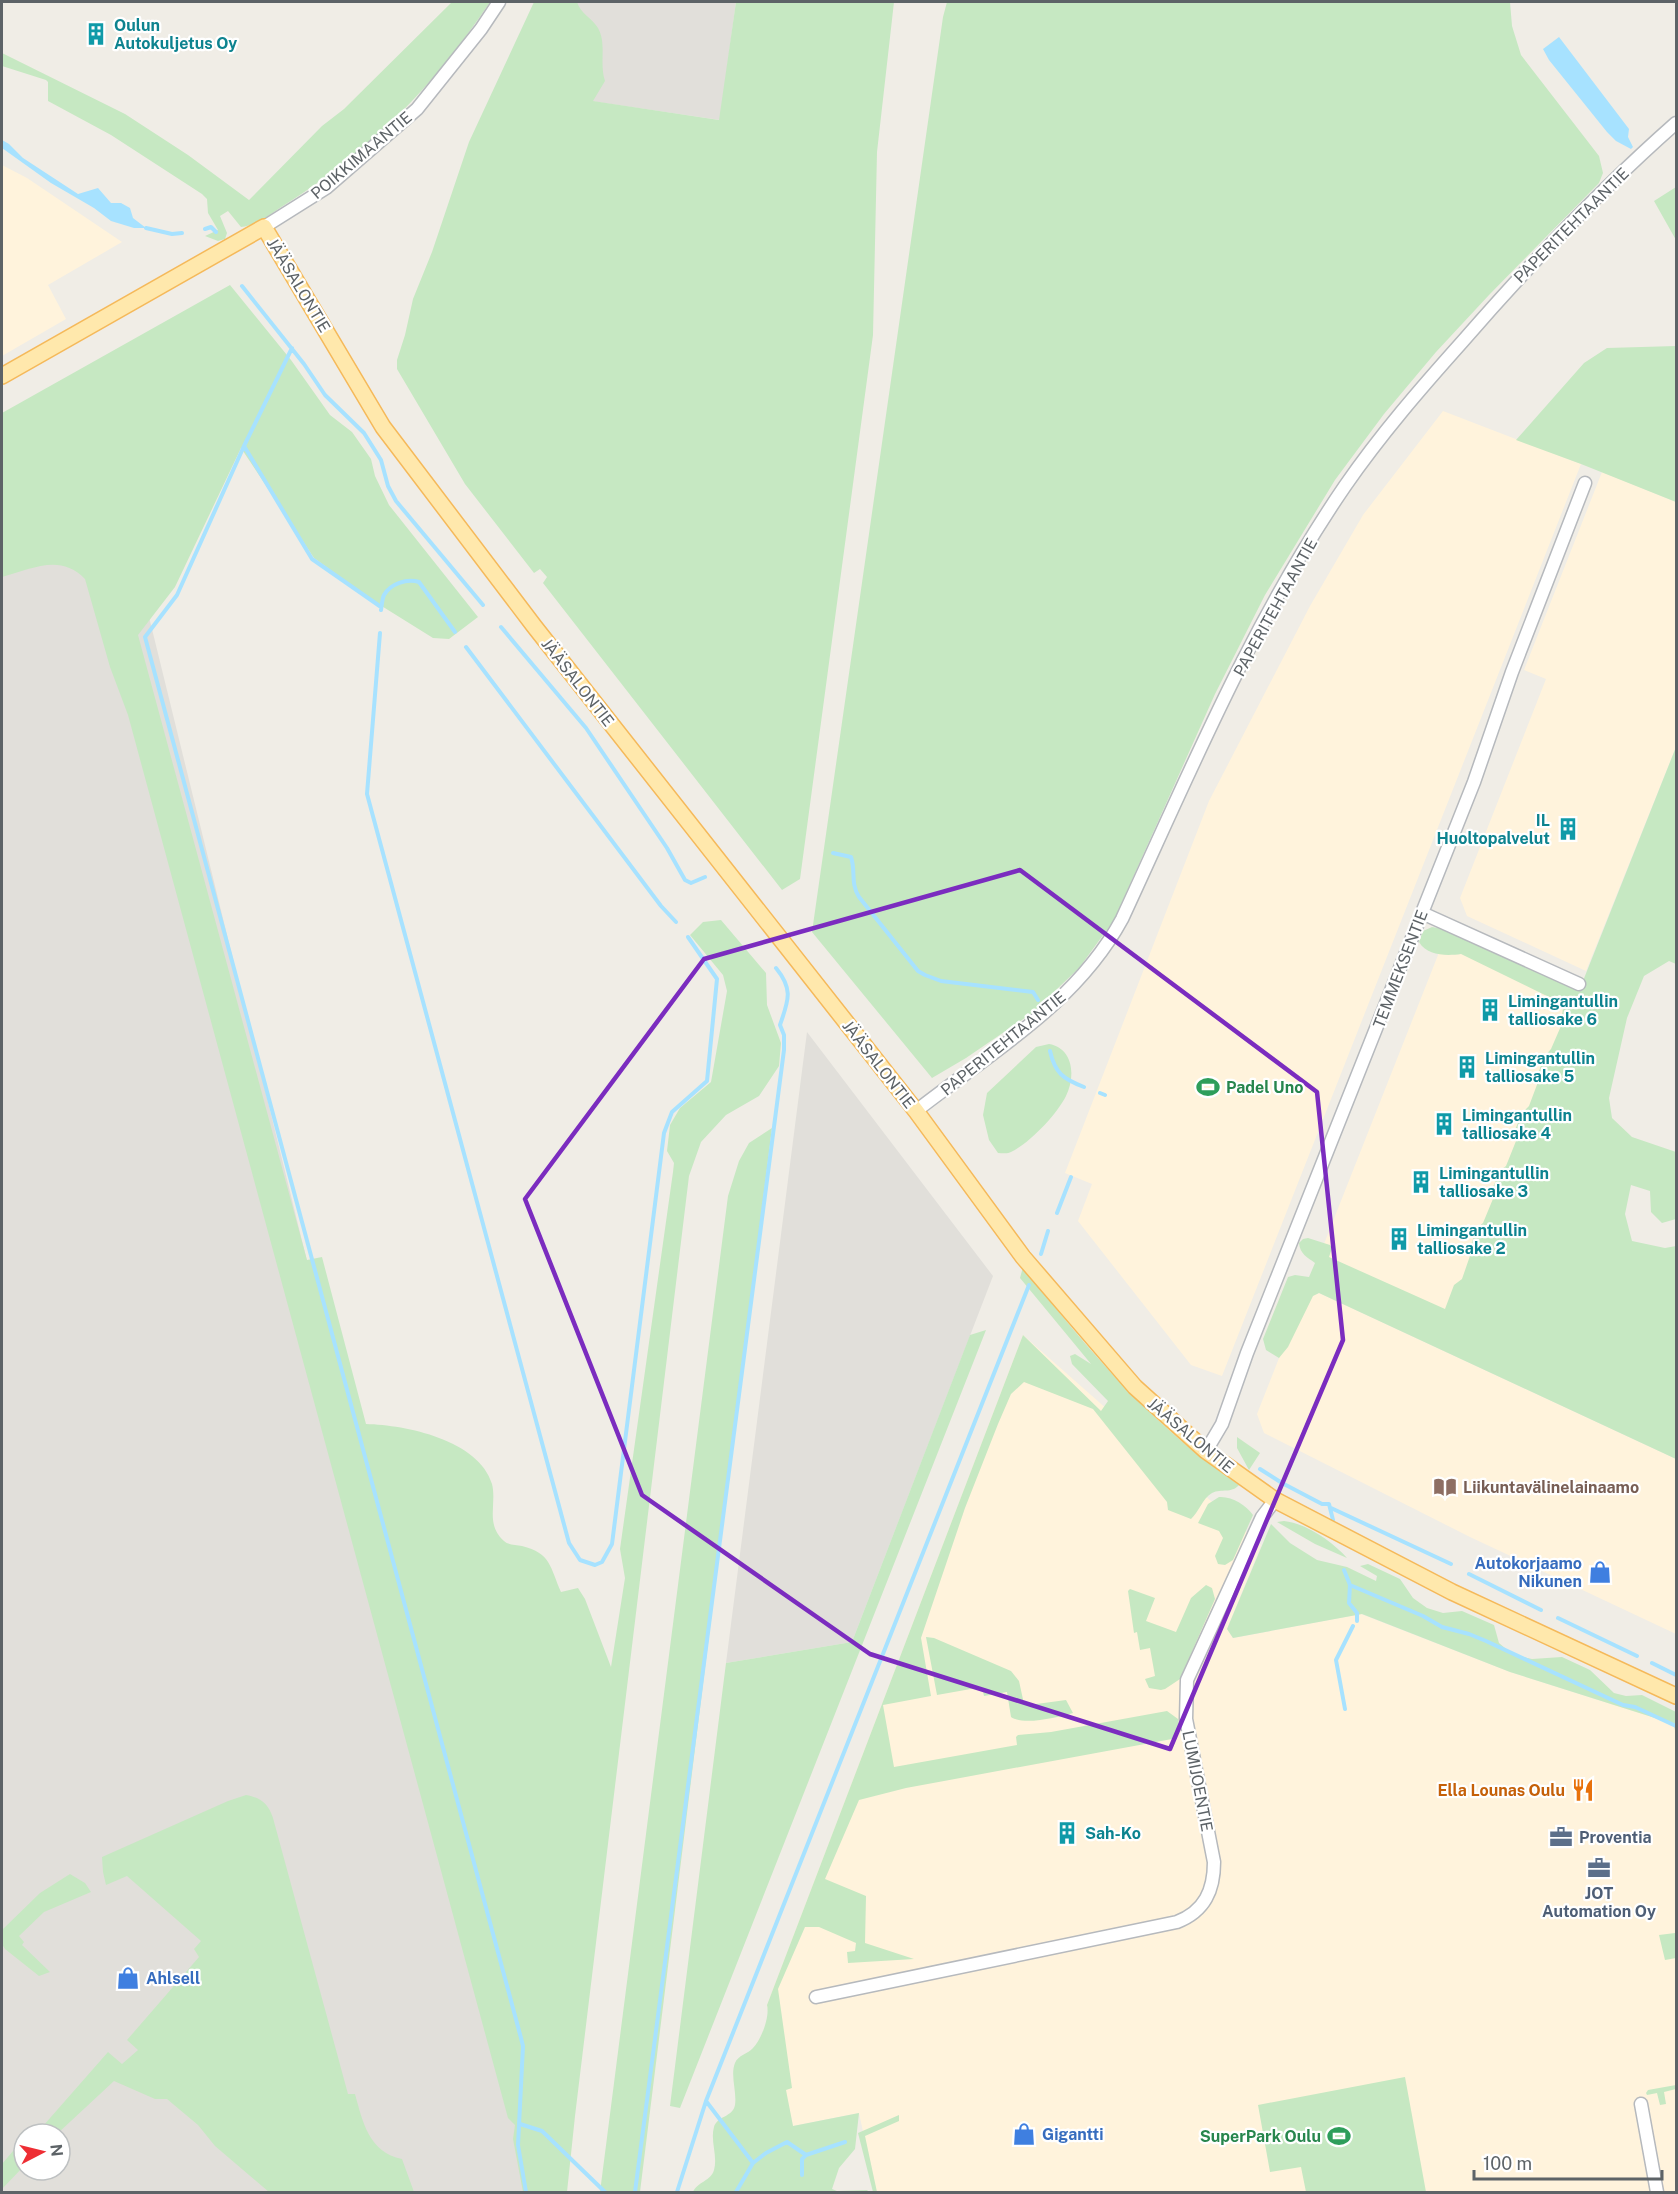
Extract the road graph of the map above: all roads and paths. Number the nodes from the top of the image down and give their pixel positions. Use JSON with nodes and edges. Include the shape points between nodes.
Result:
{"nodes":[{"id":1,"x":499,"y":2,"type":"edge"},
{"id":2,"x":1677,"y":123,"type":"edge"},
{"id":3,"x":264,"y":227,"type":"junction"},
{"id":4,"x":2,"y":376,"type":"edge"},
{"id":5,"x":1585,"y":483,"type":"dead end"},
{"id":6,"x":1422,"y":913,"type":"junction"},
{"id":7,"x":1579,"y":984,"type":"dead end"},
{"id":8,"x":916,"y":1112,"type":"junction"},
{"id":9,"x":1206,"y":1451,"type":"junction"},
{"id":10,"x":1275,"y":1500,"type":"junction"},
{"id":11,"x":1677,"y":1696,"type":"edge"},
{"id":12,"x":816,"y":1997,"type":"dead end"},
{"id":13,"x":1641,"y":2104,"type":"dead end"},
{"id":14,"x":1658,"y":2193,"type":"edge"}],
"edges":[{"from":1,"to":3,"type":"street","name":"POIKKIMAANTIE","via":[[417,109],[326,188]]},
{"from":2,"to":8,"type":"street","name":"PAPERITEHTAANTIE","via":[[1524,271],[1393,421],[1344,487],[1270,610],[1225,697],[1122,919],[1089,969],[1036,1021]]},
{"from":3,"to":4,"type":"main road","name":"POIKKIMAANTIE"},
{"from":3,"to":8,"type":"main road","name":"JÄÄSALONTIE","via":[[383,427],[534,626]]},
{"from":5,"to":6,"type":"street","name":"TEMMEKSENTIE"},
{"from":6,"to":7,"type":"street"},
{"from":6,"to":9,"type":"street","name":"TEMMEKSENTIE","via":[[1222,1424]]},
{"from":8,"to":9,"type":"main road","name":"JÄÄSALONTIE","via":[[1023,1257],[1135,1387]]},
{"from":9,"to":10,"type":"main road","name":"JÄÄSALONTIE"},
{"from":10,"to":11,"type":"main road","name":"JÄÄSALONTIE","via":[[1452,1592]]},
{"from":10,"to":12,"type":"street","name":"LUMIJOENTIE","via":[[1262,1517],[1188,1680],[1186,1719],[1214,1862],[1214,1880],[1198,1909],[1177,1922]]},
{"from":13,"to":14,"type":"street"}]}
